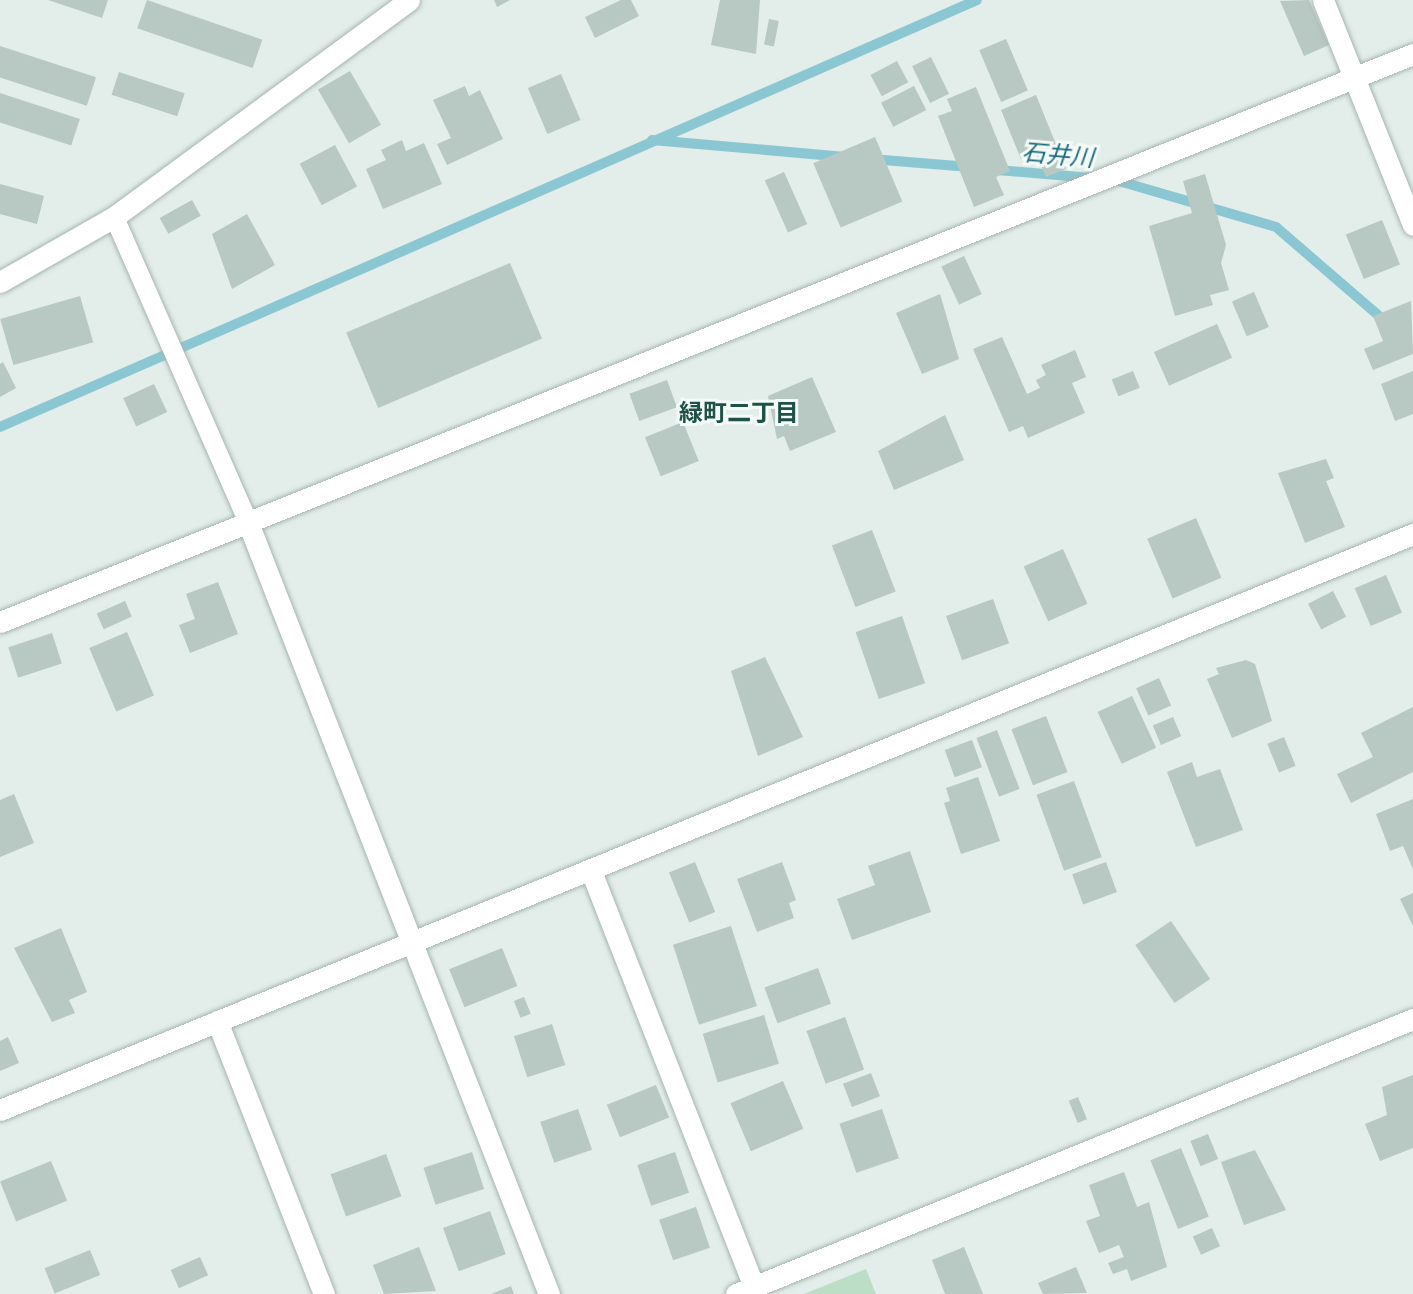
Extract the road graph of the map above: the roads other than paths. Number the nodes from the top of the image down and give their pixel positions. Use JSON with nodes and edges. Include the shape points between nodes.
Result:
{"nodes":[{"id":1,"x":409,"y":0,"type":"edge"},
{"id":2,"x":1323,"y":0,"type":"edge"},
{"id":3,"x":1413,"y":54,"type":"edge"},
{"id":4,"x":1353,"y":78,"type":"junction"},
{"id":5,"x":114,"y":217,"type":"junction"},
{"id":6,"x":1413,"y":225,"type":"edge"},
{"id":7,"x":0,"y":282,"type":"edge"},
{"id":8,"x":247,"y":520,"type":"junction"},
{"id":9,"x":1413,"y":534,"type":"edge"},
{"id":10,"x":0,"y":622,"type":"edge"},
{"id":11,"x":591,"y":871,"type":"junction"},
{"id":12,"x":415,"y":943,"type":"junction"},
{"id":13,"x":1413,"y":1019,"type":"edge"},
{"id":14,"x":217,"y":1021,"type":"junction"},
{"id":15,"x":0,"y":1110,"type":"edge"},
{"id":16,"x":745,"y":1290,"type":"edge"},
{"id":17,"x":324,"y":1294,"type":"edge"},
{"id":18,"x":550,"y":1294,"type":"edge"}],
"edges":[{"from":1,"to":5,"type":"street"},
{"from":2,"to":4,"type":"street"},
{"from":3,"to":4,"type":"street"},
{"from":4,"to":6,"type":"street"},
{"from":4,"to":8,"type":"street"},
{"from":5,"to":7,"type":"street"},
{"from":5,"to":8,"type":"lane"},
{"from":8,"to":10,"type":"street"},
{"from":8,"to":12,"type":"street"},
{"from":9,"to":11,"type":"street"},
{"from":11,"to":12,"type":"street"},
{"from":11,"to":16,"type":"street"},
{"from":12,"to":14,"type":"street"},
{"from":12,"to":18,"type":"street"},
{"from":13,"to":16,"type":"street"},
{"from":14,"to":15,"type":"street"},
{"from":14,"to":17,"type":"street"}]}
